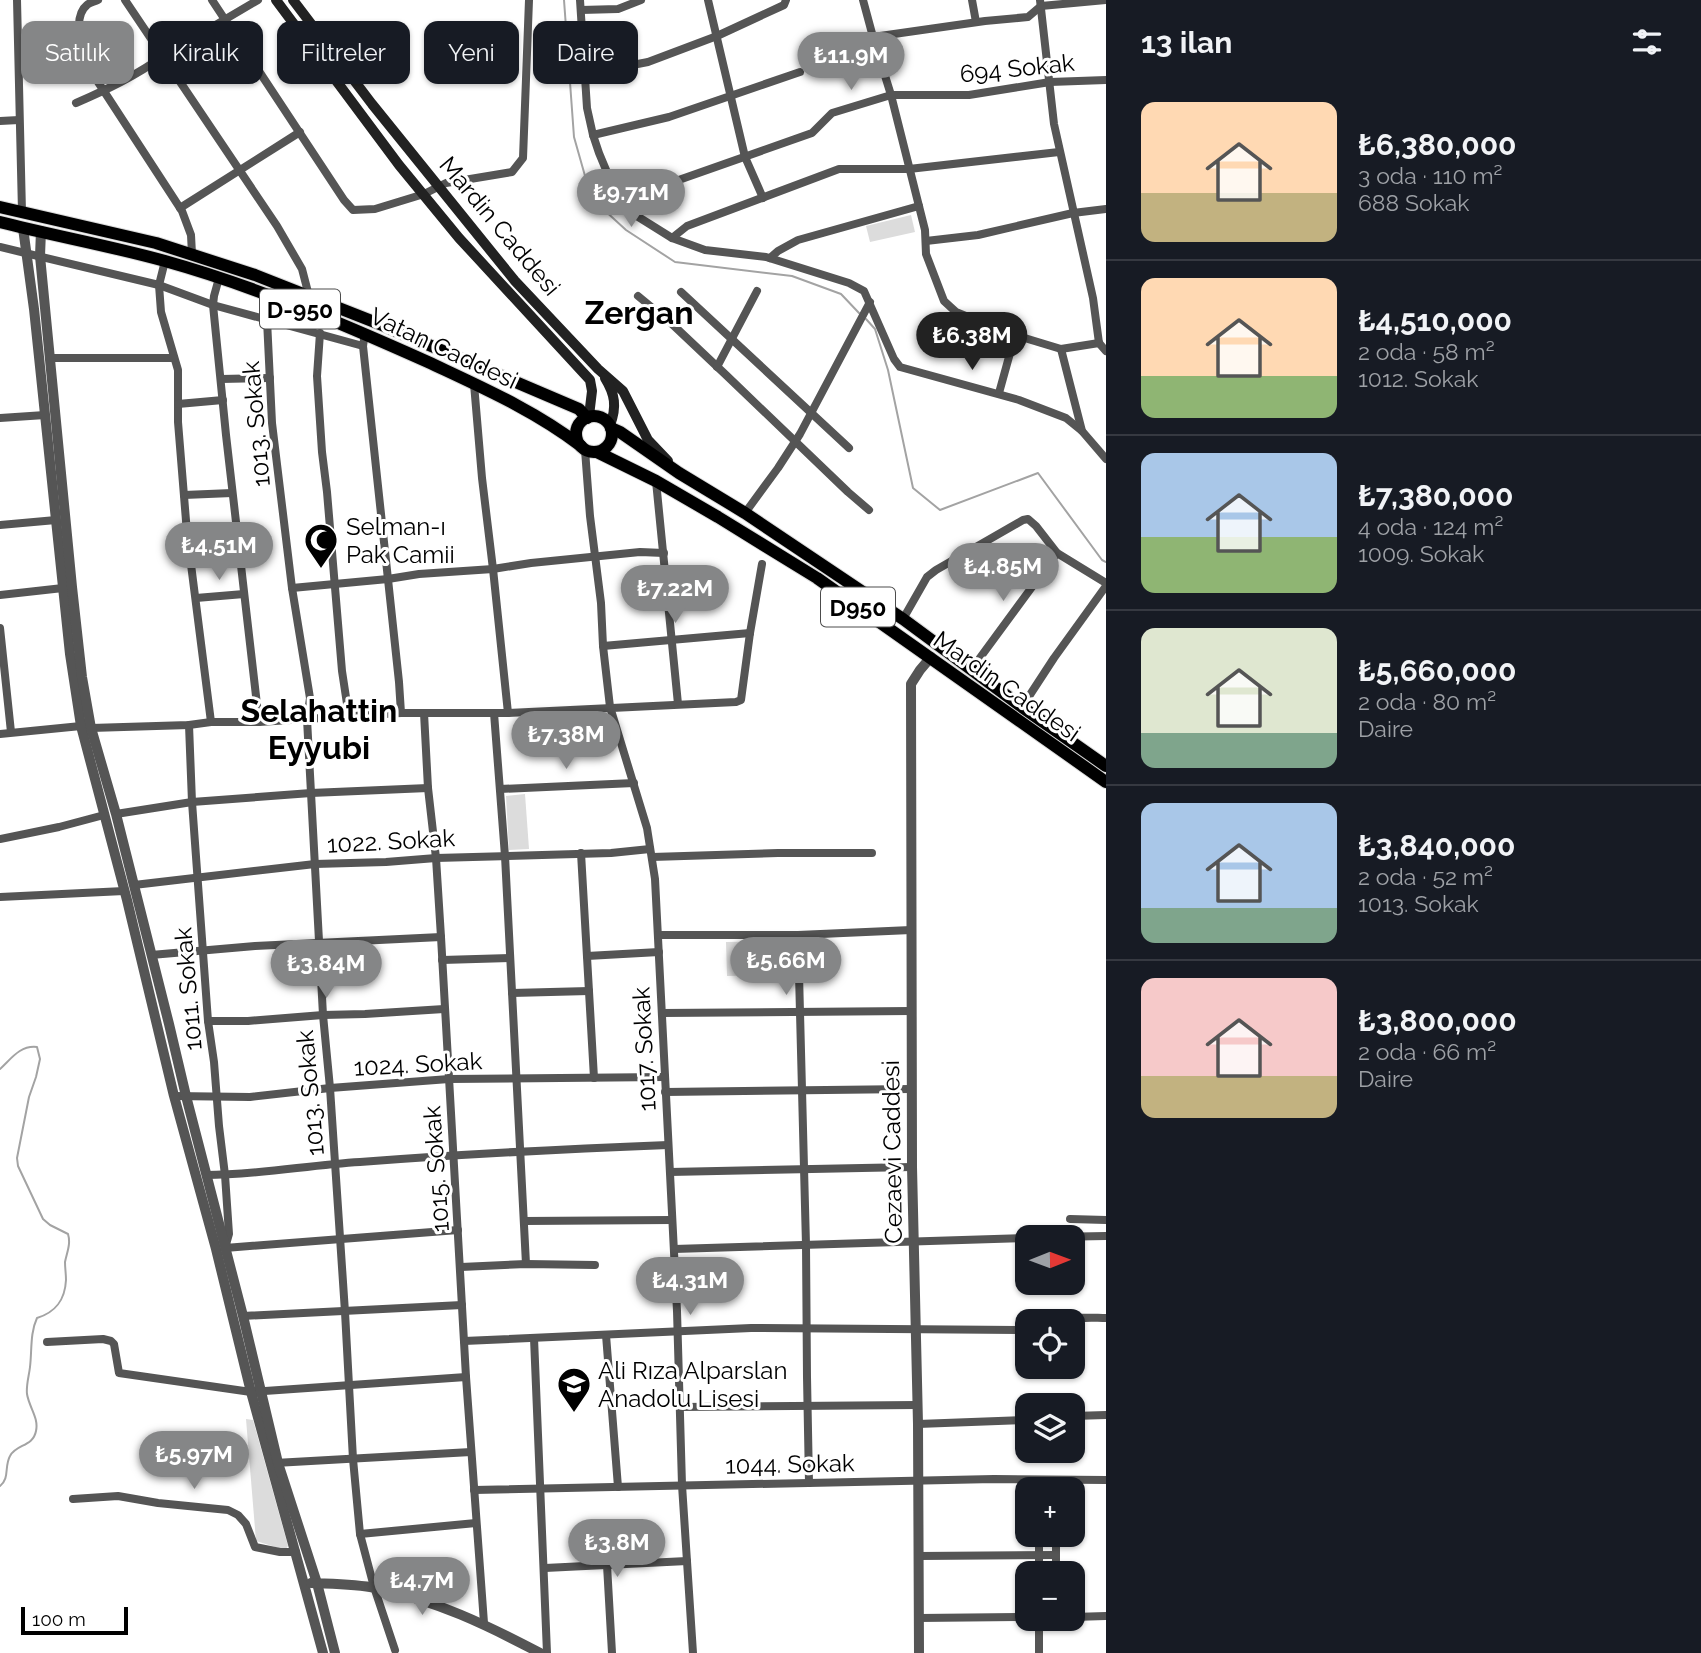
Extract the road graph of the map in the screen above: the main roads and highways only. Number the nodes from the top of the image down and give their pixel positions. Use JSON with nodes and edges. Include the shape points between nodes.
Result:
{"nodes":[{"id":1,"x":276,"y":0,"type":"edge"},
{"id":2,"x":293,"y":0,"type":"edge"},
{"id":3,"x":0,"y":207,"type":"edge"},
{"id":4,"x":0,"y":222,"type":"edge"},
{"id":5,"x":598,"y":369,"type":"junction"},
{"id":6,"x":588,"y":417,"type":"junction"},
{"id":7,"x":611,"y":426,"type":"junction"},
{"id":8,"x":588,"y":449,"type":"junction"},
{"id":9,"x":679,"y":473,"type":"junction"},
{"id":10,"x":1106,"y":766,"type":"edge"},
{"id":11,"x":1106,"y":782,"type":"edge"}],
"edges":[{"from":1,"to":6,"type":"main road","name":"Mardin Caddesi","via":[[424,194],[590,380]]},
{"from":2,"to":5,"type":"main road","name":"Mardin Caddesi","via":[[515,281]]},
{"from":3,"to":6,"type":"highway","name":"Vatan Caddesi","number":"D-950","via":[[156,243],[255,275],[524,385]]},
{"from":4,"to":8,"type":"highway","name":"Vatan Caddesi","number":"D-950","via":[[219,278],[512,401]]},
{"from":5,"to":7,"type":"main road","via":[[613,397]]},
{"from":5,"to":9,"type":"main road","name":"Mardin Caddesi","via":[[623,391],[648,440]]},
{"from":6,"to":7,"type":"highway","name":"Mardin Caddesi","via":[[601,417]]},
{"from":6,"to":8,"type":"highway","name":"Mardin Caddesi","via":[[579,424],[576,435]]},
{"from":7,"to":8,"type":"highway","via":[[607,447]]},
{"from":7,"to":9,"type":"highway","name":"Mardin Caddesi","number":"D950"},
{"from":8,"to":11,"type":"highway","name":"Mardin Caddesi","number":"D950","via":[[656,481],[817,578]]},
{"from":9,"to":10,"type":"highway","name":"Mardin Caddesi","number":"D950","via":[[903,619]]}]}
